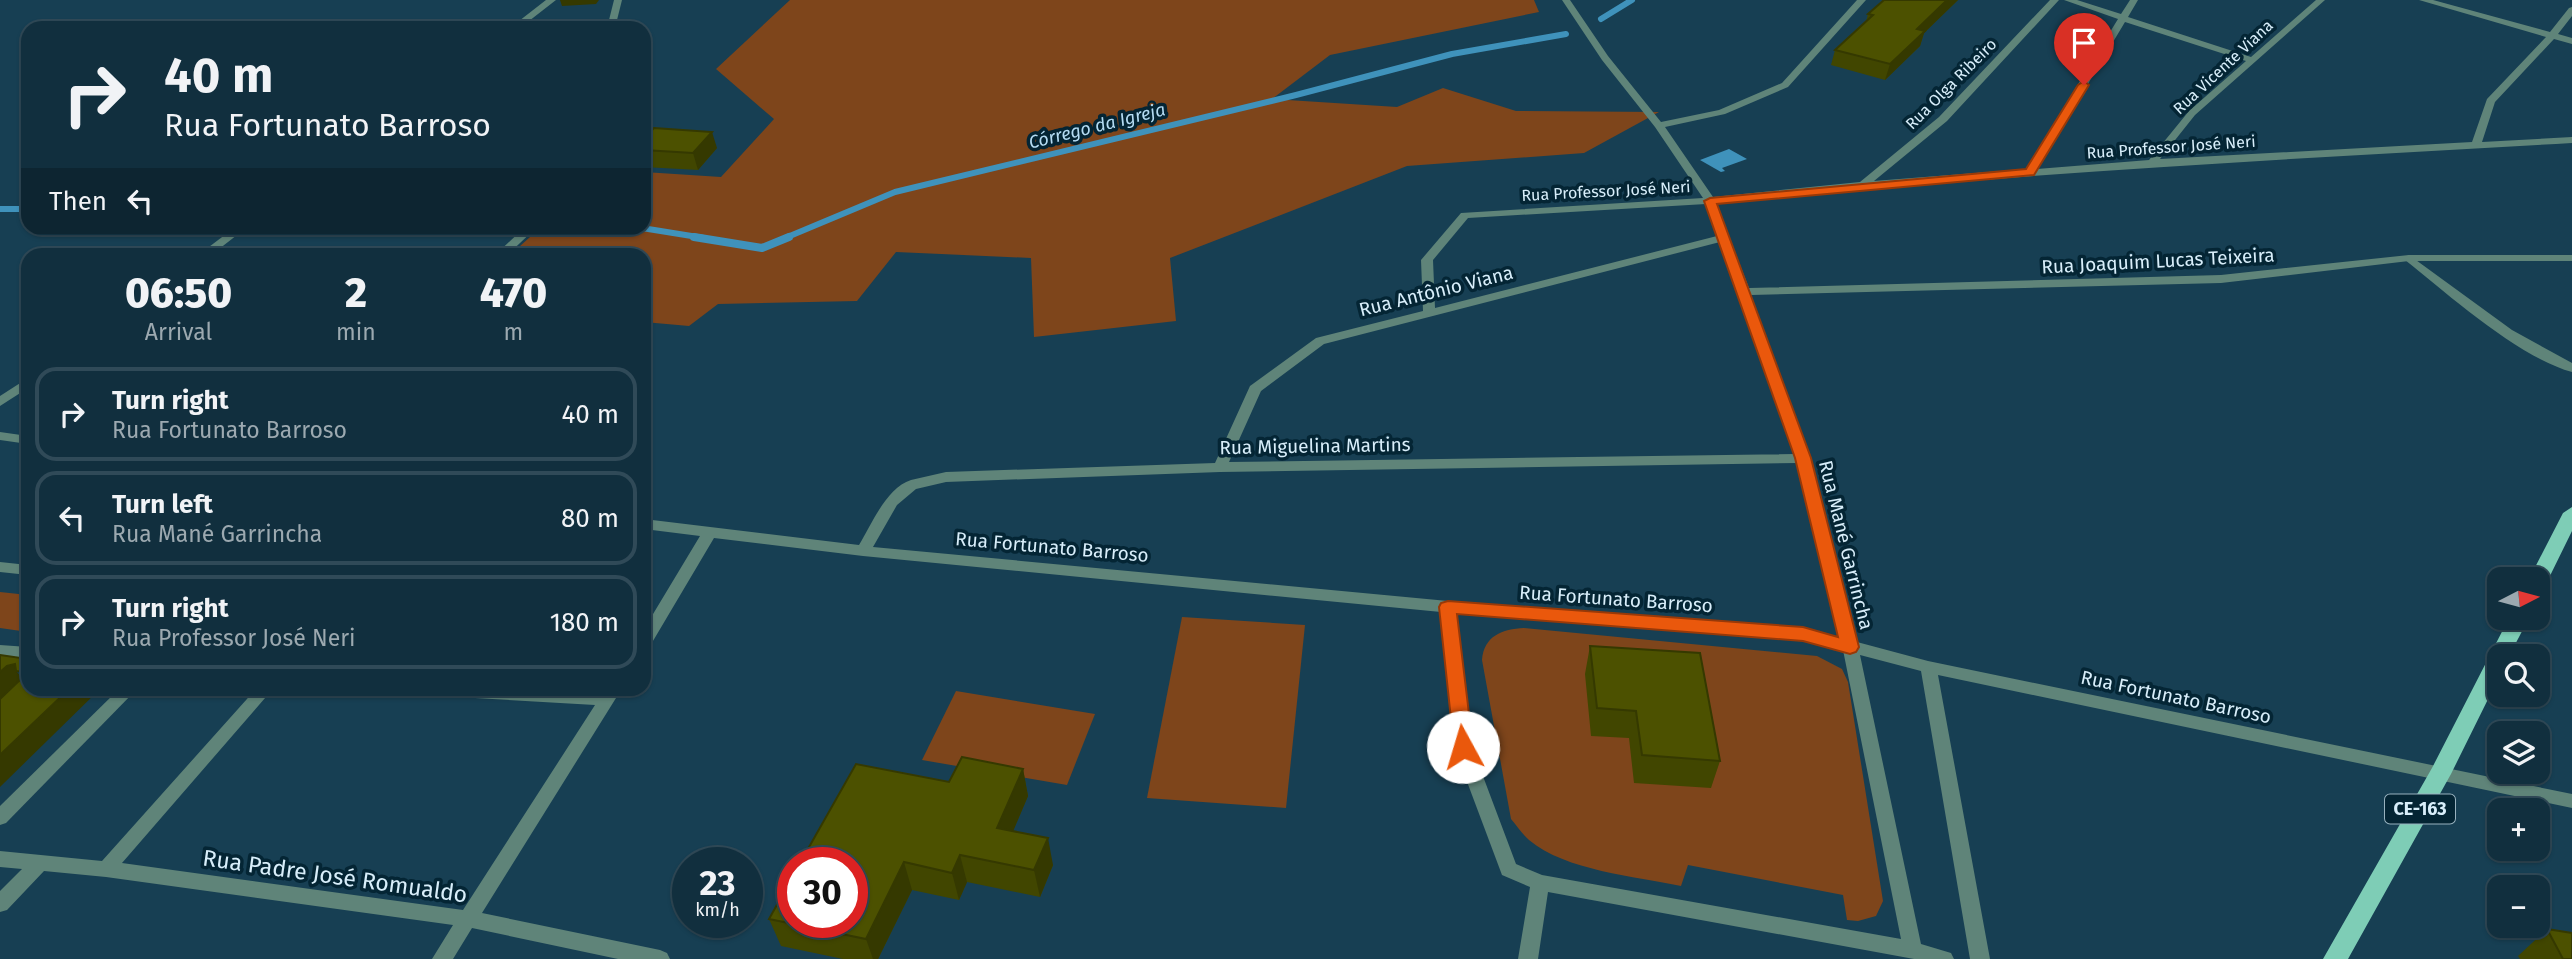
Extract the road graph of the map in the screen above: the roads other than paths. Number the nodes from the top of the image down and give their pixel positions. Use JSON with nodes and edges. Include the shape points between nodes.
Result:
{"nodes":[{"id":1,"x":552,"y":0,"type":"edge"},
{"id":2,"x":618,"y":0,"type":"edge"},
{"id":3,"x":1566,"y":0,"type":"edge"},
{"id":4,"x":1862,"y":0,"type":"edge"},
{"id":5,"x":2055,"y":0,"type":"edge"},
{"id":6,"x":2068,"y":0,"type":"edge"},
{"id":7,"x":2134,"y":0,"type":"edge"},
{"id":8,"x":2320,"y":0,"type":"edge"},
{"id":9,"x":2423,"y":0,"type":"edge"},
{"id":10,"x":2572,"y":10,"type":"edge"},
{"id":11,"x":2124,"y":19,"type":"junction"},
{"id":12,"x":524,"y":21,"type":"edge"},
{"id":13,"x":613,"y":21,"type":"edge"},
{"id":14,"x":2553,"y":36,"type":"junction"},
{"id":15,"x":2572,"y":41,"type":"edge"},
{"id":16,"x":2252,"y":60,"type":"junction"},
{"id":17,"x":1659,"y":125,"type":"junction"},
{"id":18,"x":2572,"y":140,"type":"edge"},
{"id":19,"x":2476,"y":146,"type":"junction"},
{"id":20,"x":2152,"y":163,"type":"junction"},
{"id":21,"x":2030,"y":172,"type":"junction"},
{"id":22,"x":1863,"y":185,"type":"junction"},
{"id":23,"x":1710,"y":201,"type":"junction"},
{"id":24,"x":230,"y":235,"type":"edge"},
{"id":25,"x":522,"y":235,"type":"edge"},
{"id":26,"x":1722,"y":238,"type":"junction"},
{"id":27,"x":213,"y":248,"type":"edge"},
{"id":28,"x":508,"y":248,"type":"edge"},
{"id":29,"x":2409,"y":258,"type":"junction"},
{"id":30,"x":2572,"y":258,"type":"edge"},
{"id":31,"x":1744,"y":292,"type":"junction"},
{"id":32,"x":1429,"y":313,"type":"junction"},
{"id":33,"x":2572,"y":368,"type":"edge"},
{"id":34,"x":21,"y":387,"type":"edge"},
{"id":35,"x":0,"y":402,"type":"edge"},
{"id":36,"x":0,"y":436,"type":"edge"},
{"id":37,"x":21,"y":439,"type":"edge"},
{"id":38,"x":1803,"y":458,"type":"junction"},
{"id":39,"x":1220,"y":467,"type":"junction"},
{"id":40,"x":2572,"y":513,"type":"edge"},
{"id":41,"x":651,"y":525,"type":"edge"},
{"id":42,"x":709,"y":533,"type":"junction"},
{"id":43,"x":863,"y":551,"type":"junction"},
{"id":44,"x":0,"y":567,"type":"edge"},
{"id":45,"x":2545,"y":567,"type":"edge"},
{"id":46,"x":21,"y":569,"type":"edge"},
{"id":47,"x":1448,"y":607,"type":"junction"},
{"id":48,"x":651,"y":620,"type":"edge"},
{"id":49,"x":1850,"y":647,"type":"junction"},
{"id":50,"x":0,"y":651,"type":"edge"},
{"id":51,"x":21,"y":652,"type":"edge"},
{"id":52,"x":1928,"y":667,"type":"junction"},
{"id":53,"x":2487,"y":681,"type":"edge"},
{"id":54,"x":122,"y":696,"type":"edge"},
{"id":55,"x":259,"y":696,"type":"edge"},
{"id":56,"x":609,"y":696,"type":"edge"},
{"id":57,"x":2440,"y":774,"type":"junction"},
{"id":58,"x":2572,"y":801,"type":"edge"},
{"id":59,"x":0,"y":818,"type":"edge"},
{"id":60,"x":0,"y":859,"type":"edge"},
{"id":61,"x":39,"y":864,"type":"junction"},
{"id":62,"x":107,"y":869,"type":"junction"},
{"id":63,"x":1539,"y":883,"type":"junction"},
{"id":64,"x":0,"y":904,"type":"edge"},
{"id":65,"x":469,"y":919,"type":"junction"},
{"id":66,"x":1913,"y":950,"type":"junction"},
{"id":67,"x":442,"y":959,"type":"edge"},
{"id":68,"x":660,"y":959,"type":"edge"},
{"id":69,"x":1528,"y":959,"type":"edge"},
{"id":70,"x":1944,"y":959,"type":"edge"},
{"id":71,"x":1980,"y":959,"type":"edge"},
{"id":72,"x":2335,"y":959,"type":"edge"}],
"edges":[{"from":1,"to":12,"type":"street"},
{"from":2,"to":13,"type":"street"},
{"from":3,"to":17,"type":"street","name":"Rua Mané Garrincha"},
{"from":4,"to":17,"type":"street","via":[[1785,85],[1722,112]]},
{"from":5,"to":22,"type":"street","name":"Rua Olga Ribeiro","via":[[1943,119]]},
{"from":6,"to":11,"type":"street"},
{"from":7,"to":11,"type":"street"},
{"from":8,"to":16,"type":"street","name":"Rua Vicente Viana"},
{"from":9,"to":14,"type":"street"},
{"from":10,"to":14,"type":"street"},
{"from":11,"to":16,"type":"street"},
{"from":11,"to":21,"type":"street"},
{"from":14,"to":15,"type":"street"},
{"from":14,"to":19,"type":"street","via":[[2490,101]]},
{"from":16,"to":20,"type":"street","name":"Rua Vicente Viana","via":[[2192,113]]},
{"from":17,"to":23,"type":"street","name":"Rua Mané Garrincha"},
{"from":18,"to":19,"type":"street","name":"Rua Professor José Neri"},
{"from":19,"to":20,"type":"street","name":"Rua Professor José Neri"},
{"from":20,"to":21,"type":"street","name":"Rua Professor José Neri"},
{"from":21,"to":22,"type":"street","name":"Rua Professor José Neri"},
{"from":22,"to":23,"type":"street","name":"Rua Professor José Neri"},
{"from":23,"to":26,"type":"street","name":"Rua Mané Garrincha"},
{"from":23,"to":32,"type":"street","name":"Rua Professor José Neri","via":[[1465,215],[1427,260]]},
{"from":24,"to":27,"type":"street"},
{"from":25,"to":28,"type":"street"},
{"from":26,"to":31,"type":"street","name":"Rua Mané Garrincha"},
{"from":26,"to":32,"type":"street","name":"Rua Antônio Viana"},
{"from":29,"to":30,"type":"street","name":"Rua Joaquim Lucas Teixeira"},
{"from":29,"to":31,"type":"street","name":"Rua Joaquim Lucas Teixeira","via":[[2221,279]]},
{"from":29,"to":33,"type":"street","via":[[2506,332],[2539,354]]},
{"from":31,"to":38,"type":"street","name":"Rua Mané Garrincha"},
{"from":32,"to":39,"type":"street","name":"Rua Antônio Viana","via":[[1320,341],[1255,388]]},
{"from":34,"to":35,"type":"street"},
{"from":36,"to":37,"type":"street"},
{"from":38,"to":39,"type":"street","name":"Rua Miguelina Martins"},
{"from":38,"to":49,"type":"street","name":"Rua Mané Garrincha"},
{"from":39,"to":43,"type":"street","name":"Rua Miguelina Martins","via":[[946,477],[911,485],[892,502]]},
{"from":40,"to":45,"type":"main road"},
{"from":41,"to":42,"type":"street","name":"Rua Fortunato Barroso"},
{"from":42,"to":43,"type":"street","name":"Rua Fortunato Barroso"},
{"from":42,"to":48,"type":"street"},
{"from":43,"to":47,"type":"street","name":"Rua Fortunato Barroso"},
{"from":44,"to":46,"type":"street"},
{"from":47,"to":49,"type":"street","name":"Rua Fortunato Barroso","via":[[1803,634]]},
{"from":47,"to":63,"type":"street","via":[[1463,747],[1509,869]]},
{"from":49,"to":52,"type":"street","name":"Rua Fortunato Barroso"},
{"from":49,"to":66,"type":"street","name":"Rua Mané Garrincha"},
{"from":50,"to":51,"type":"street"},
{"from":52,"to":57,"type":"street","name":"Rua Fortunato Barroso"},
{"from":52,"to":71,"type":"street"},
{"from":53,"to":57,"type":"main road","number":"CE-163"},
{"from":54,"to":59,"type":"street"},
{"from":55,"to":62,"type":"street"},
{"from":56,"to":65,"type":"street"},
{"from":57,"to":58,"type":"street","name":"Rua Fortunato Barroso"},
{"from":57,"to":72,"type":"main road","number":"CE-163"},
{"from":60,"to":61,"type":"street","name":"Rua Padre José Romualdo"},
{"from":61,"to":62,"type":"street","name":"Rua Padre José Romualdo"},
{"from":61,"to":64,"type":"street"},
{"from":62,"to":65,"type":"street","name":"Rua Padre José Romualdo"},
{"from":63,"to":66,"type":"street"},
{"from":63,"to":69,"type":"street"},
{"from":65,"to":67,"type":"street"},
{"from":65,"to":68,"type":"street","name":"Rua Padre José Romualdo"},
{"from":66,"to":70,"type":"street"}]}
